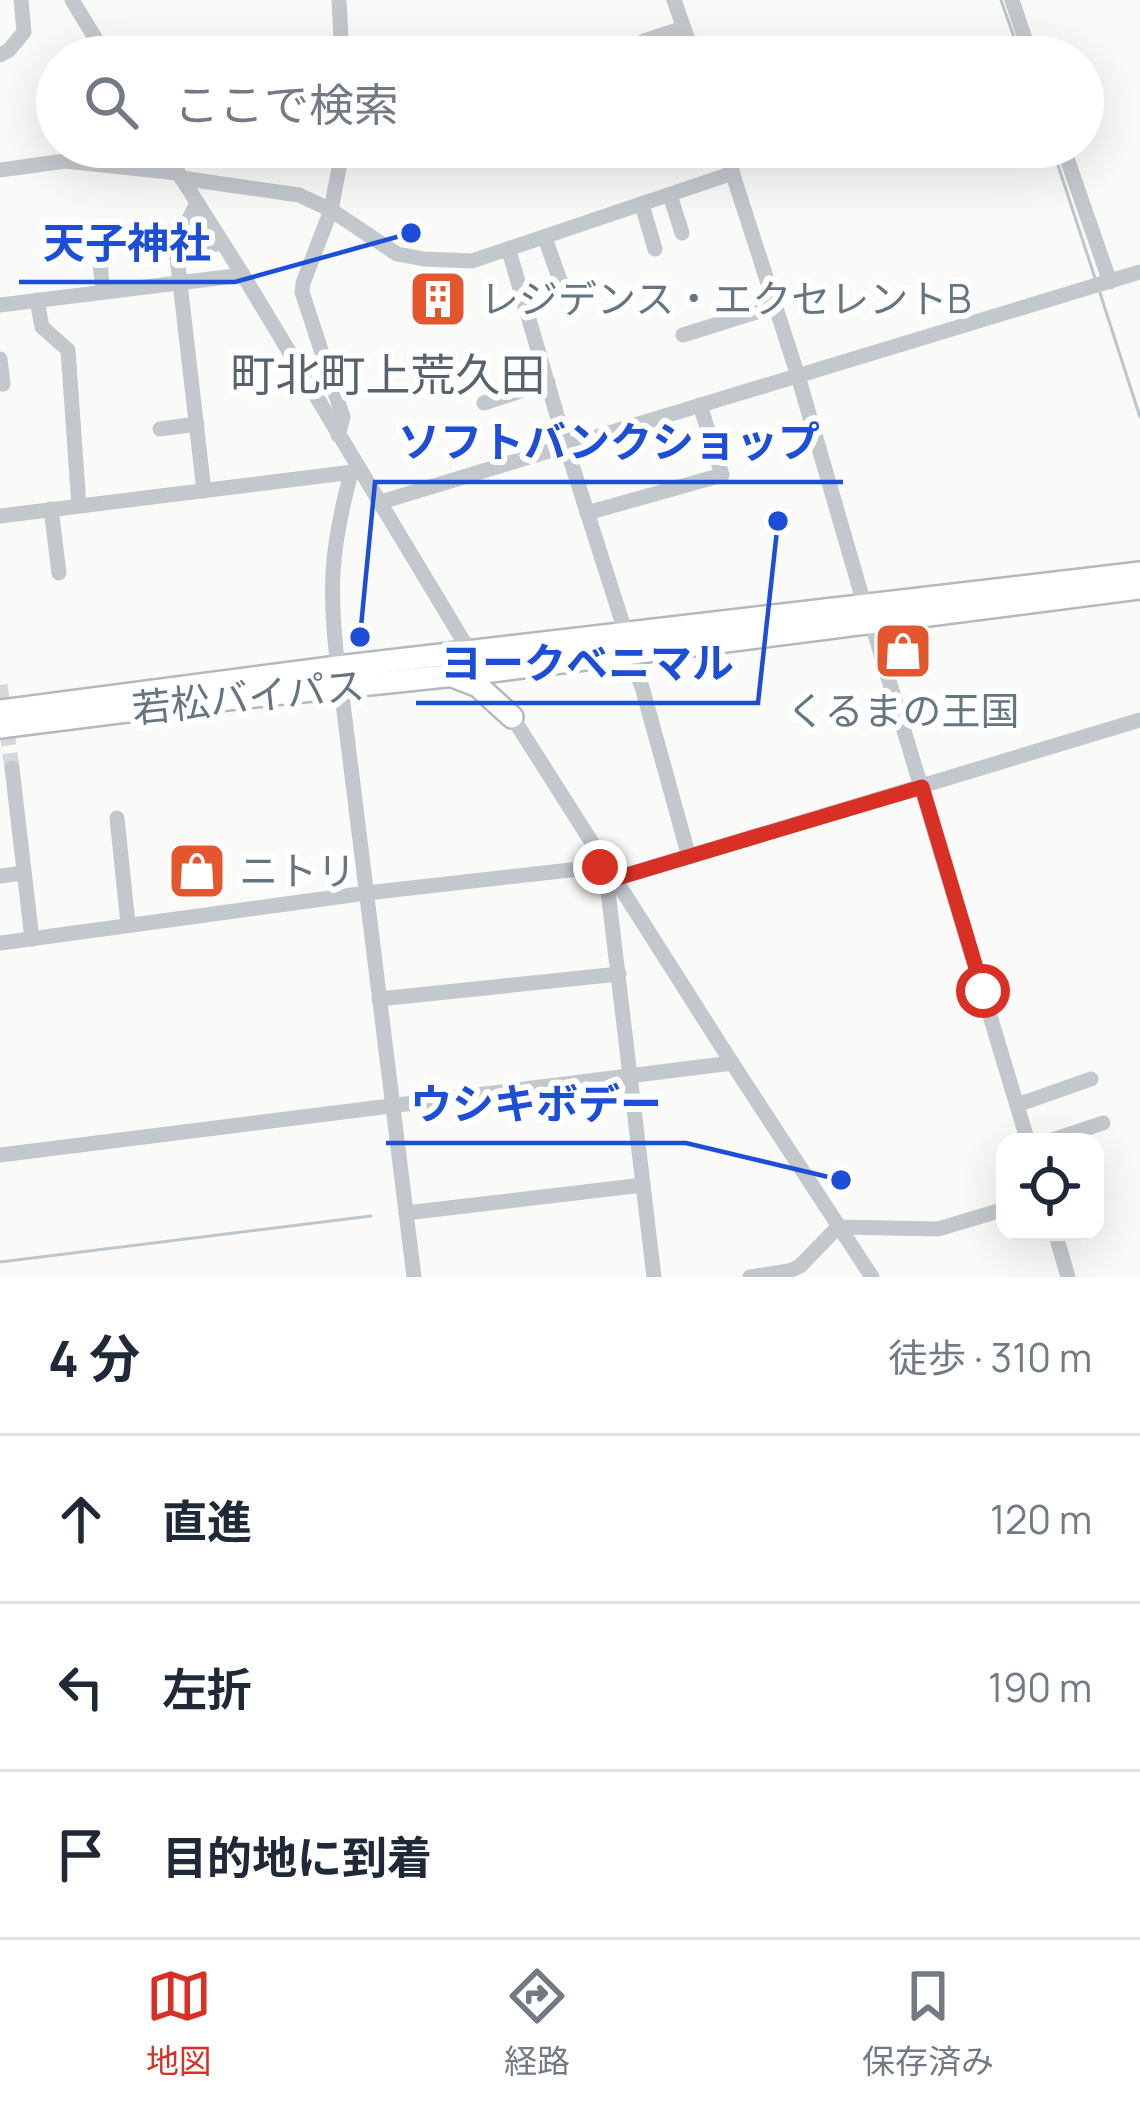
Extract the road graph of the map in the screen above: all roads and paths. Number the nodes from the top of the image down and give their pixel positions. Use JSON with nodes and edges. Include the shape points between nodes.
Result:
{"nodes":[{"id":1,"x":21,"y":0,"type":"edge"},
{"id":2,"x":72,"y":0,"type":"edge"},
{"id":3,"x":339,"y":0,"type":"edge"},
{"id":4,"x":674,"y":0,"type":"edge"},
{"id":5,"x":1012,"y":0,"type":"edge"},
{"id":6,"x":684,"y":28,"type":"junction"},
{"id":7,"x":94,"y":36,"type":"edge"},
{"id":8,"x":341,"y":36,"type":"edge"},
{"id":9,"x":659,"y":36,"type":"edge"},
{"id":10,"x":687,"y":36,"type":"edge"},
{"id":11,"x":1024,"y":36,"type":"edge"},
{"id":12,"x":0,"y":55,"type":"edge"},
{"id":13,"x":36,"y":164,"type":"edge"},
{"id":14,"x":0,"y":168,"type":"edge"},
{"id":15,"x":122,"y":168,"type":"edge"},
{"id":16,"x":175,"y":168,"type":"edge"},
{"id":17,"x":339,"y":168,"type":"edge"},
{"id":18,"x":731,"y":168,"type":"edge"},
{"id":19,"x":1070,"y":168,"type":"edge"},
{"id":20,"x":733,"y":173,"type":"junction"},
{"id":21,"x":179,"y":175,"type":"junction"},
{"id":22,"x":670,"y":195,"type":"junction"},
{"id":23,"x":197,"y":203,"type":"junction"},
{"id":24,"x":642,"y":205,"type":"junction"},
{"id":25,"x":332,"y":210,"type":"junction"},
{"id":26,"x":682,"y":233,"type":"dead end"},
{"id":27,"x":545,"y":238,"type":"junction"},
{"id":28,"x":125,"y":241,"type":"dead end"},
{"id":29,"x":223,"y":244,"type":"junction"},
{"id":30,"x":655,"y":249,"type":"dead end"},
{"id":31,"x":178,"y":250,"type":"junction"},
{"id":32,"x":509,"y":251,"type":"junction"},
{"id":33,"x":1140,"y":272,"type":"edge"},
{"id":34,"x":243,"y":275,"type":"junction"},
{"id":35,"x":181,"y":282,"type":"junction"},
{"id":36,"x":1106,"y":283,"type":"junction"},
{"id":37,"x":562,"y":286,"type":"dead end"},
{"id":38,"x":103,"y":292,"type":"junction"},
{"id":39,"x":37,"y":300,"type":"junction"},
{"id":40,"x":0,"y":304,"type":"edge"},
{"id":41,"x":776,"y":306,"type":"junction"},
{"id":42,"x":682,"y":335,"type":"dead end"},
{"id":43,"x":0,"y":359,"type":"edge"},
{"id":44,"x":798,"y":376,"type":"junction"},
{"id":45,"x":548,"y":382,"type":"junction"},
{"id":46,"x":3,"y":384,"type":"dead end"},
{"id":47,"x":484,"y":403,"type":"dead end"},
{"id":48,"x":700,"y":406,"type":"junction"},
{"id":49,"x":197,"y":424,"type":"junction"},
{"id":50,"x":160,"y":429,"type":"dead end"},
{"id":51,"x":338,"y":435,"type":"junction"},
{"id":52,"x":566,"y":446,"type":"junction"},
{"id":53,"x":356,"y":472,"type":"junction"},
{"id":54,"x":204,"y":491,"type":"junction"},
{"id":55,"x":381,"y":502,"type":"junction"},
{"id":56,"x":79,"y":506,"type":"junction"},
{"id":57,"x":51,"y":509,"type":"junction"},
{"id":58,"x":587,"y":513,"type":"junction"},
{"id":59,"x":0,"y":516,"type":"edge"},
{"id":60,"x":58,"y":573,"type":"dead end"},
{"id":61,"x":1140,"y":573,"type":"edge"},
{"id":62,"x":1140,"y":588,"type":"edge"},
{"id":63,"x":868,"y":614,"type":"junction"},
{"id":64,"x":627,"y":643,"type":"junction"},
{"id":65,"x":470,"y":653,"type":"junction"},
{"id":66,"x":535,"y":665,"type":"junction"},
{"id":67,"x":484,"y":672,"type":"junction"},
{"id":68,"x":449,"y":676,"type":"junction"},
{"id":69,"x":339,"y":677,"type":"junction"},
{"id":70,"x":0,"y":711,"type":"edge"},
{"id":71,"x":512,"y":717,"type":"junction"},
{"id":72,"x":1140,"y":720,"type":"edge"},
{"id":73,"x":0,"y":727,"type":"edge"},
{"id":74,"x":12,"y":768,"type":"tunnel mouth"},
{"id":75,"x":922,"y":787,"type":"junction"},
{"id":76,"x":8,"y":808,"type":"edge"},
{"id":77,"x":117,"y":818,"type":"dead end"},
{"id":78,"x":689,"y":857,"type":"junction"},
{"id":79,"x":24,"y":872,"type":"junction"},
{"id":80,"x":609,"y":873,"type":"junction"},
{"id":81,"x":0,"y":875,"type":"edge"},
{"id":82,"x":367,"y":893,"type":"junction"},
{"id":83,"x":128,"y":924,"type":"junction"},
{"id":84,"x":32,"y":939,"type":"junction"},
{"id":85,"x":0,"y":943,"type":"edge"},
{"id":86,"x":619,"y":974,"type":"junction"},
{"id":87,"x":379,"y":999,"type":"junction"},
{"id":88,"x":732,"y":1063,"type":"junction"},
{"id":89,"x":629,"y":1076,"type":"junction"},
{"id":90,"x":1091,"y":1079,"type":"dead end"},
{"id":91,"x":394,"y":1104,"type":"junction"},
{"id":92,"x":1017,"y":1105,"type":"junction"},
{"id":93,"x":1103,"y":1123,"type":"dead end"},
{"id":94,"x":1025,"y":1133,"type":"edge"},
{"id":95,"x":1073,"y":1133,"type":"edge"},
{"id":96,"x":0,"y":1155,"type":"edge"},
{"id":97,"x":643,"y":1185,"type":"junction"},
{"id":98,"x":996,"y":1212,"type":"edge"},
{"id":99,"x":406,"y":1213,"type":"junction"},
{"id":100,"x":838,"y":1227,"type":"junction"},
{"id":101,"x":1058,"y":1241,"type":"edge"},
{"id":102,"x":414,"y":1277,"type":"edge"},
{"id":103,"x":655,"y":1277,"type":"edge"},
{"id":104,"x":750,"y":1277,"type":"edge"},
{"id":105,"x":872,"y":1277,"type":"edge"},
{"id":106,"x":1068,"y":1277,"type":"edge"}],
"edges":[{"from":1,"to":12,"type":"street","via":[[24,32]]},
{"from":2,"to":7,"type":"street"},
{"from":3,"to":8,"type":"street"},
{"from":4,"to":6,"type":"street"},
{"from":5,"to":11,"type":"street"},
{"from":6,"to":9,"type":"street"},
{"from":6,"to":10,"type":"street"},
{"from":13,"to":14,"type":"street"},
{"from":15,"to":21,"type":"street"},
{"from":16,"to":21,"type":"street"},
{"from":17,"to":25,"type":"street"},
{"from":18,"to":20,"type":"street"},
{"from":19,"to":36,"type":"street"},
{"from":20,"to":22,"type":"street"},
{"from":20,"to":41,"type":"street"},
{"from":21,"to":23,"type":"street"},
{"from":21,"to":25,"type":"street","via":[[299,194]]},
{"from":22,"to":24,"type":"street"},
{"from":22,"to":26,"type":"street"},
{"from":23,"to":29,"type":"street"},
{"from":23,"to":31,"type":"street"},
{"from":24,"to":27,"type":"street"},
{"from":24,"to":30,"type":"street"},
{"from":25,"to":32,"type":"street","via":[[408,257],[472,261]]},
{"from":25,"to":51,"type":"street","via":[[302,292],[343,417]]},
{"from":27,"to":32,"type":"street"},
{"from":27,"to":37,"type":"street"},
{"from":28,"to":38,"type":"street","via":[[98,244]]},
{"from":29,"to":31,"type":"street"},
{"from":29,"to":34,"type":"street"},
{"from":31,"to":35,"type":"street"},
{"from":32,"to":45,"type":"street"},
{"from":33,"to":36,"type":"street"},
{"from":34,"to":35,"type":"street"},
{"from":34,"to":51,"type":"street"},
{"from":35,"to":38,"type":"street"},
{"from":35,"to":49,"type":"street"},
{"from":36,"to":44,"type":"street"},
{"from":38,"to":39,"type":"street"},
{"from":39,"to":40,"type":"street"},
{"from":39,"to":56,"type":"street","via":[[42,327],[68,350]]},
{"from":41,"to":42,"type":"street"},
{"from":41,"to":44,"type":"street"},
{"from":43,"to":46,"type":"street"},
{"from":44,"to":48,"type":"street"},
{"from":44,"to":63,"type":"street"},
{"from":45,"to":47,"type":"street"},
{"from":45,"to":52,"type":"street"},
{"from":48,"to":52,"type":"street"},
{"from":48,"to":58,"type":"street","via":[[722,475]]},
{"from":49,"to":50,"type":"street"},
{"from":49,"to":54,"type":"street"},
{"from":51,"to":53,"type":"street"},
{"from":52,"to":55,"type":"street"},
{"from":52,"to":58,"type":"street"},
{"from":53,"to":54,"type":"street"},
{"from":53,"to":55,"type":"street"},
{"from":53,"to":69,"type":"street","via":[[332,556]]},
{"from":54,"to":56,"type":"street"},
{"from":55,"to":65,"type":"street"},
{"from":56,"to":57,"type":"street"},
{"from":57,"to":59,"type":"street"},
{"from":57,"to":60,"type":"street"},
{"from":58,"to":64,"type":"street"},
{"from":61,"to":63,"type":"highway","name":"若松バイパス"},
{"from":62,"to":63,"type":"highway","name":"若松バイパス"},
{"from":63,"to":64,"type":"highway","name":"若松バイパス"},
{"from":63,"to":75,"type":"street"},
{"from":64,"to":65,"type":"highway","name":"若松バイパス"},
{"from":64,"to":66,"type":"highway","name":"若松バイパス"},
{"from":64,"to":78,"type":"street"},
{"from":65,"to":67,"type":"street"},
{"from":65,"to":69,"type":"highway","name":"若松バイパス"},
{"from":66,"to":67,"type":"highway","name":"若松バイパス"},
{"from":66,"to":71,"type":"highway","via":[[512,684]]},
{"from":67,"to":68,"type":"highway","name":"若松バイパス"},
{"from":67,"to":71,"type":"street"},
{"from":68,"to":69,"type":"highway","name":"若松バイパス"},
{"from":68,"to":71,"type":"highway","via":[[478,686]]},
{"from":69,"to":70,"type":"highway","name":"若松バイパス"},
{"from":69,"to":73,"type":"highway","name":"若松バイパス"},
{"from":69,"to":82,"type":"street"},
{"from":71,"to":80,"type":"street"},
{"from":72,"to":75,"type":"street"},
{"from":74,"to":76,"type":"street"},
{"from":75,"to":78,"type":"street"},
{"from":75,"to":92,"type":"street"},
{"from":76,"to":79,"type":"street"},
{"from":77,"to":83,"type":"street"},
{"from":78,"to":80,"type":"street"},
{"from":79,"to":81,"type":"street"},
{"from":79,"to":84,"type":"street"},
{"from":80,"to":82,"type":"street"},
{"from":80,"to":86,"type":"street"},
{"from":80,"to":88,"type":"street"},
{"from":82,"to":83,"type":"street"},
{"from":82,"to":87,"type":"street"},
{"from":83,"to":84,"type":"street"},
{"from":84,"to":85,"type":"street"},
{"from":86,"to":87,"type":"street"},
{"from":86,"to":89,"type":"street"},
{"from":87,"to":91,"type":"street"},
{"from":88,"to":89,"type":"street"},
{"from":88,"to":100,"type":"street"},
{"from":89,"to":91,"type":"street"},
{"from":89,"to":97,"type":"street"},
{"from":90,"to":92,"type":"street"},
{"from":91,"to":96,"type":"street"},
{"from":91,"to":99,"type":"street"},
{"from":92,"to":94,"type":"street"},
{"from":93,"to":95,"type":"street"},
{"from":97,"to":99,"type":"street"},
{"from":97,"to":103,"type":"street"},
{"from":98,"to":100,"type":"street","via":[[938,1229]]},
{"from":99,"to":102,"type":"street"},
{"from":100,"to":104,"type":"street","via":[[800,1266]]},
{"from":100,"to":105,"type":"street"},
{"from":101,"to":106,"type":"street"}]}
